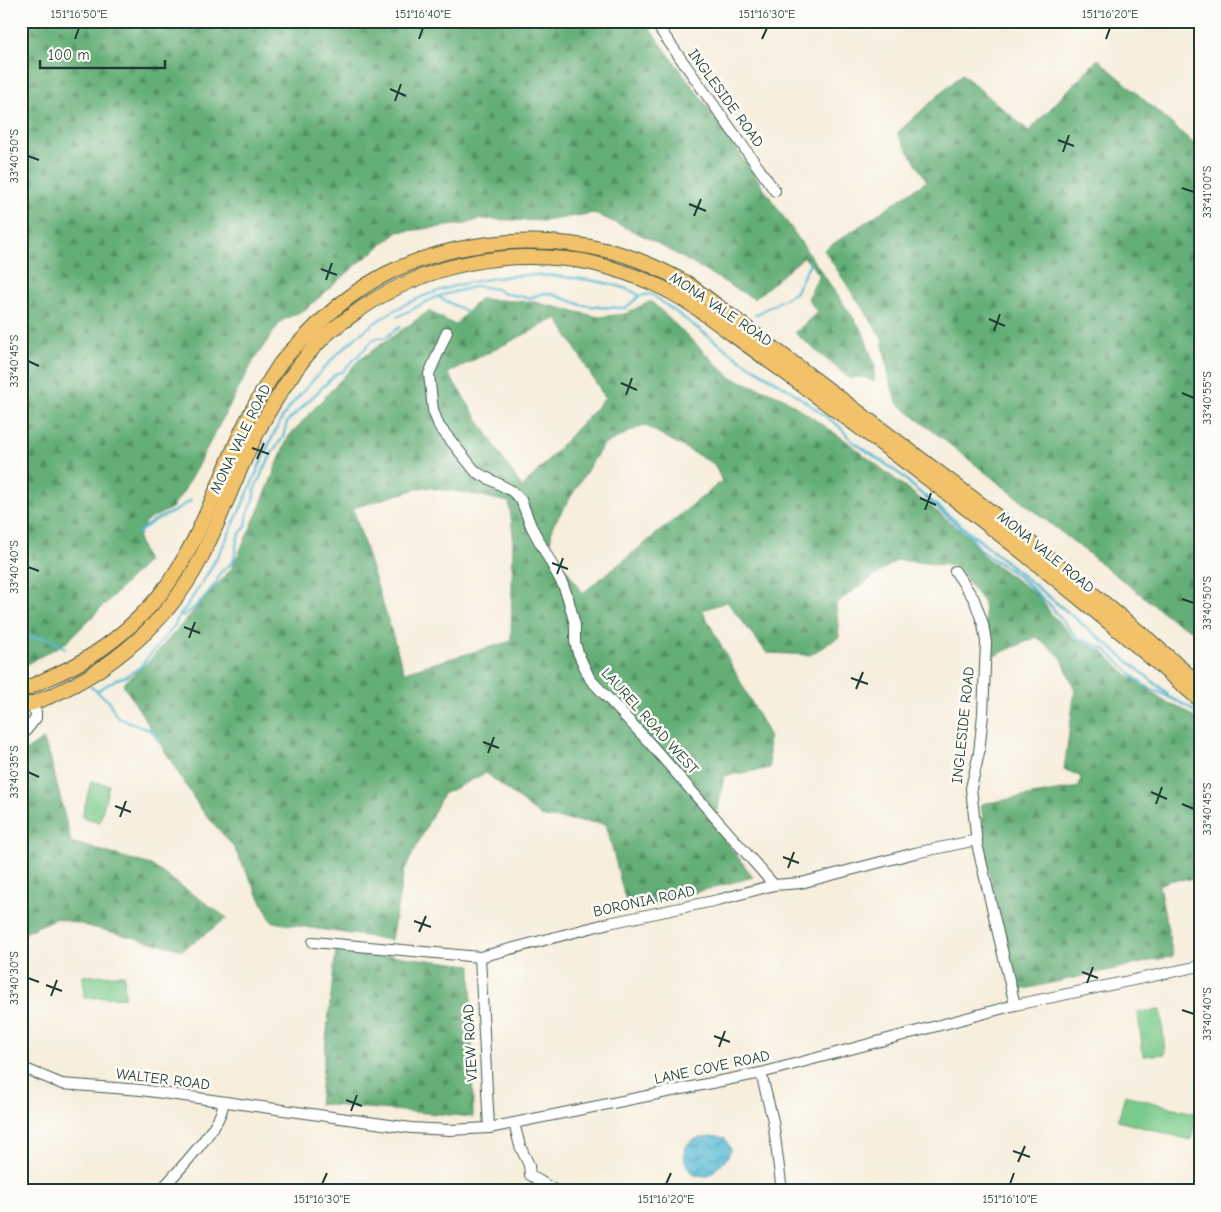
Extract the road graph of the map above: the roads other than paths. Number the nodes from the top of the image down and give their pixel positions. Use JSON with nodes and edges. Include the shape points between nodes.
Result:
{"nodes":[{"id":1,"x":654,"y":21,"type":"edge"},
{"id":2,"x":775,"y":191,"type":"dead end"},
{"id":3,"x":447,"y":332,"type":"dead end"},
{"id":4,"x":956,"y":571,"type":"dead end"},
{"id":5,"x":1200,"y":685,"type":"edge"},
{"id":6,"x":21,"y":691,"type":"edge"},
{"id":7,"x":1200,"y":700,"type":"edge"},
{"id":8,"x":25,"y":706,"type":"edge"},
{"id":9,"x":21,"y":737,"type":"edge"},
{"id":10,"x":977,"y":840,"type":"junction"},
{"id":11,"x":774,"y":885,"type":"junction"},
{"id":12,"x":313,"y":942,"type":"dead end"},
{"id":13,"x":480,"y":957,"type":"junction"},
{"id":14,"x":1200,"y":966,"type":"edge"},
{"id":15,"x":1015,"y":1005,"type":"junction"},
{"id":16,"x":21,"y":1067,"type":"edge"},
{"id":17,"x":761,"y":1073,"type":"junction"},
{"id":18,"x":223,"y":1103,"type":"junction"},
{"id":19,"x":514,"y":1123,"type":"junction"},
{"id":20,"x":489,"y":1128,"type":"junction"},
{"id":21,"x":160,"y":1191,"type":"edge"},
{"id":22,"x":556,"y":1191,"type":"edge"},
{"id":23,"x":782,"y":1191,"type":"edge"}],
"edges":[{"from":1,"to":2,"type":"street","name":"INGLESIDE ROAD"},
{"from":3,"to":11,"type":"street","name":"LAUREL ROAD WEST","via":[[429,374],[433,410],[439,426],[476,472],[521,500],[566,592],[577,647],[590,679]]},
{"from":4,"to":10,"type":"street","name":"INGLESIDE ROAD","via":[[974,599],[986,642],[979,753],[971,788]]},
{"from":5,"to":6,"type":"highway","name":"MONA VALE ROAD","via":[[1011,527],[687,283],[611,251],[579,245],[520,242],[473,246],[416,262],[387,274],[326,314],[281,362],[272,377],[247,420],[195,538],[158,597],[130,626],[96,652]]},
{"from":7,"to":8,"type":"highway","name":"MONA VALE ROAD","via":[[924,475],[704,313],[655,284],[593,262],[543,256],[492,258],[412,279],[364,306],[325,336],[290,376],[268,414],[200,561],[152,627],[118,656],[76,683]]},
{"from":8,"to":9,"type":"street","via":[[36,712],[36,718]]},
{"from":10,"to":11,"type":"street","name":"BORONIA ROAD","via":[[801,883]]},
{"from":10,"to":15,"type":"street","name":"INGLESIDE ROAD"},
{"from":11,"to":13,"type":"street","name":"BORONIA ROAD"},
{"from":12,"to":13,"type":"street","name":"BORONIA ROAD"},
{"from":13,"to":20,"type":"street","name":"VIEW ROAD"},
{"from":14,"to":15,"type":"street","name":"LANE COVE ROAD"},
{"from":15,"to":17,"type":"street","name":"LANE COVE ROAD"},
{"from":16,"to":18,"type":"street","name":"WALTER ROAD","via":[[62,1084],[141,1090]]},
{"from":17,"to":19,"type":"street","name":"LANE COVE ROAD"},
{"from":17,"to":23,"type":"street"},
{"from":18,"to":20,"type":"street","name":"LANE COVE ROAD","via":[[412,1128]]},
{"from":18,"to":21,"type":"street","name":"WALTER ROAD","via":[[221,1115],[190,1159]]},
{"from":19,"to":20,"type":"street","name":"LANE COVE ROAD"},
{"from":19,"to":22,"type":"street","via":[[520,1146],[530,1165],[530,1175]]}]}
